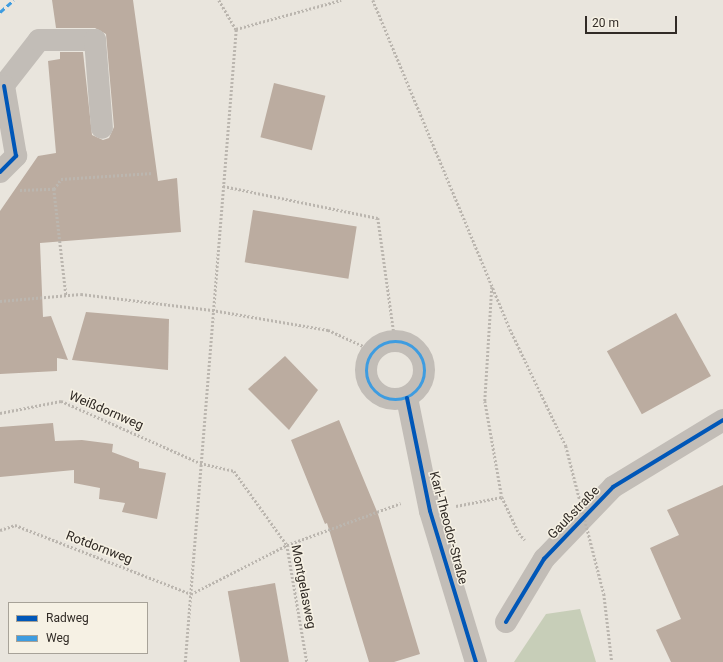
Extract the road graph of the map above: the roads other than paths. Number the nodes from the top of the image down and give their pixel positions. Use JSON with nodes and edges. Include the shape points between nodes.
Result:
{"nodes":[{"id":1,"x":2,"y":88,"type":"edge"},
{"id":2,"x":102,"y":128,"type":"dead end"},
{"id":3,"x":0,"y":172,"type":"edge"},
{"id":4,"x":407,"y":398,"type":"junction"},
{"id":5,"x":723,"y":420,"type":"edge"},
{"id":6,"x":506,"y":622,"type":"dead end"},
{"id":7,"x":476,"y":662,"type":"edge"}],
"edges":[{"from":1,"to":2,"type":"street","via":[[39,40],[95,40]]},
{"from":1,"to":3,"type":"street","via":[[16,156]]},
{"from":4,"to":4,"type":"street","via":[[420,387],[426,372],[422,356],[411,344],[396,340],[382,342],[372,350],[365,369],[371,388],[387,399]]},
{"from":4,"to":7,"type":"street","name":"Karl-Theodor-Straße","via":[[428,502]]},
{"from":5,"to":6,"type":"street","name":"Gaußstraße","via":[[613,487],[544,558]]}]}
